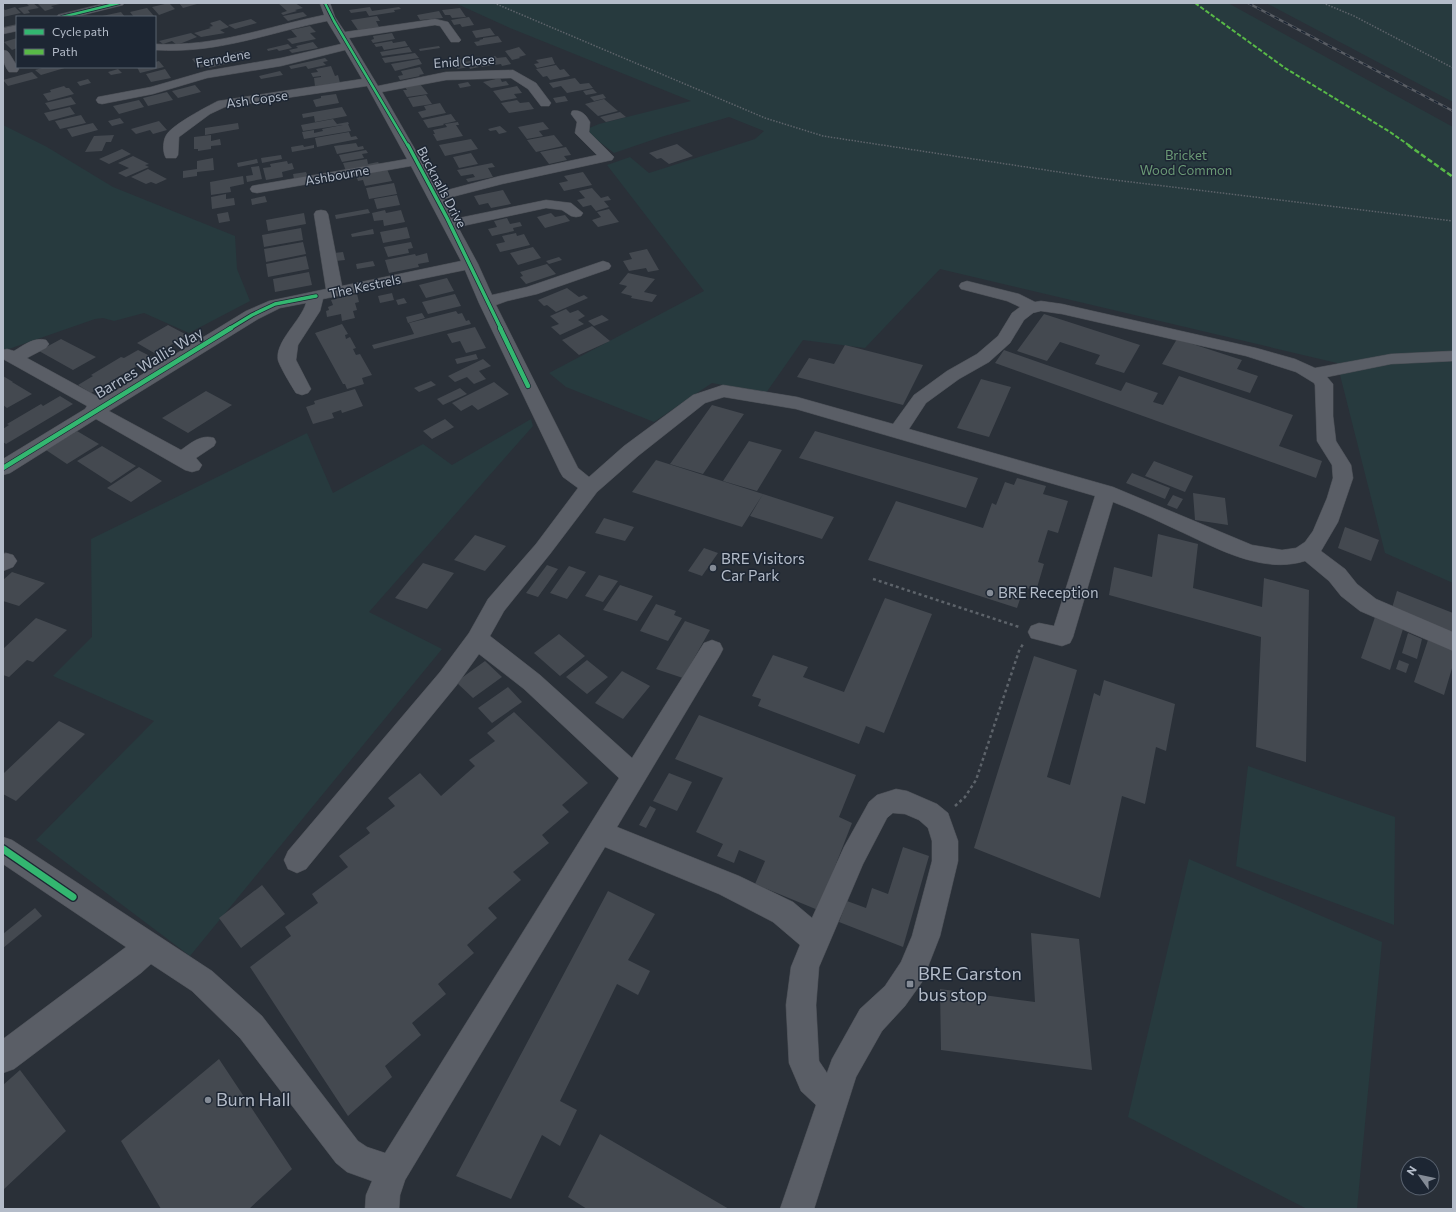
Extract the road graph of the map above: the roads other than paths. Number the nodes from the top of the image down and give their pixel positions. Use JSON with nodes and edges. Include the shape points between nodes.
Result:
{"nodes":[{"id":1,"x":120,"y":3,"type":"edge"},
{"id":2,"x":325,"y":3,"type":"edge"},
{"id":3,"x":66,"y":16,"type":"edge"},
{"id":4,"x":330,"y":17,"type":"junction"},
{"id":5,"x":16,"y":28,"type":"edge"},
{"id":6,"x":3,"y":31,"type":"edge"},
{"id":7,"x":455,"y":40,"type":"dead end"},
{"id":8,"x":346,"y":41,"type":"junction"},
{"id":9,"x":156,"y":47,"type":"edge"},
{"id":10,"x":3,"y":53,"type":"edge"},
{"id":11,"x":13,"y":69,"type":"dead end"},
{"id":12,"x":372,"y":86,"type":"junction"},
{"id":13,"x":102,"y":100,"type":"dead end"},
{"id":14,"x":544,"y":103,"type":"dead end"},
{"id":15,"x":577,"y":114,"type":"dead end"},
{"id":16,"x":172,"y":155,"type":"dead end"},
{"id":17,"x":417,"y":161,"type":"junction"},
{"id":18,"x":257,"y":189,"type":"dead end"},
{"id":19,"x":436,"y":197,"type":"junction"},
{"id":20,"x":576,"y":213,"type":"dead end"},
{"id":21,"x":321,"y":214,"type":"dead end"},
{"id":22,"x":449,"y":224,"type":"junction"},
{"id":23,"x":470,"y":264,"type":"junction"},
{"id":24,"x":603,"y":266,"type":"dead end"},
{"id":25,"x":967,"y":286,"type":"dead end"},
{"id":26,"x":334,"y":292,"type":"junction"},
{"id":27,"x":316,"y":296,"type":"junction"},
{"id":28,"x":487,"y":303,"type":"junction"},
{"id":29,"x":1033,"y":308,"type":"junction"},
{"id":30,"x":40,"y":344,"type":"dead end"},
{"id":31,"x":1453,"y":356,"type":"edge"},
{"id":32,"x":1312,"y":374,"type":"junction"},
{"id":33,"x":302,"y":389,"type":"dead end"},
{"id":34,"x":97,"y":408,"type":"junction"},
{"id":35,"x":898,"y":432,"type":"junction"},
{"id":36,"x":207,"y":442,"type":"dead end"},
{"id":37,"x":3,"y":468,"type":"edge"},
{"id":38,"x":590,"y":487,"type":"junction"},
{"id":39,"x":1106,"y":492,"type":"junction"},
{"id":40,"x":1307,"y":552,"type":"junction"},
{"id":41,"x":1039,"y":632,"type":"road end"},
{"id":42,"x":477,"y":639,"type":"junction"},
{"id":43,"x":1453,"y":642,"type":"edge"},
{"id":44,"x":712,"y":649,"type":"dead end"},
{"id":45,"x":634,"y":776,"type":"junction"},
{"id":46,"x":600,"y":832,"type":"junction"},
{"id":47,"x":3,"y":849,"type":"edge"},
{"id":48,"x":297,"y":860,"type":"dead end"},
{"id":49,"x":816,"y":940,"type":"junction"},
{"id":50,"x":148,"y":946,"type":"junction"},
{"id":51,"x":3,"y":1058,"type":"edge"},
{"id":52,"x":833,"y":1100,"type":"junction"},
{"id":53,"x":392,"y":1171,"type":"junction"},
{"id":54,"x":382,"y":1209,"type":"edge"},
{"id":55,"x":797,"y":1209,"type":"edge"}],
"edges":[{"from":1,"to":3,"type":"street"},
{"from":2,"to":4,"type":"street","name":"Bucknalls Drive"},
{"from":4,"to":8,"type":"street","name":"Bucknalls Drive"},
{"from":4,"to":9,"type":"street","via":[[247,39],[208,46],[170,49]]},
{"from":5,"to":6,"type":"street"},
{"from":7,"to":8,"type":"street","name":"Ferndene","via":[[444,24],[435,22]]},
{"from":8,"to":12,"type":"street","name":"Bucknalls Drive"},
{"from":8,"to":13,"type":"street","name":"Ferndene","via":[[275,64],[206,75],[153,90]]},
{"from":10,"to":11,"type":"street"},
{"from":12,"to":14,"type":"street","name":"Enid Close","via":[[446,76],[513,74],[532,86]]},
{"from":12,"to":16,"type":"street","name":"Ash Copse","via":[[222,104],[206,111],[173,136]]},
{"from":12,"to":17,"type":"street","name":"Bucknalls Drive"},
{"from":15,"to":19,"type":"street","name":"Bucknalls Drive","via":[[584,122],[582,133],[606,157]]},
{"from":17,"to":18,"type":"street","name":"Ashbourne"},
{"from":17,"to":19,"type":"street","name":"Bucknalls Drive"},
{"from":19,"to":22,"type":"street","name":"Bucknalls Drive"},
{"from":20,"to":22,"type":"street","via":[[566,206],[546,204]]},
{"from":21,"to":26,"type":"street"},
{"from":22,"to":23,"type":"street","name":"Bucknalls Drive"},
{"from":23,"to":26,"type":"street","name":"The Kestrels"},
{"from":23,"to":28,"type":"street","name":"Bucknalls Drive"},
{"from":24,"to":28,"type":"street"},
{"from":25,"to":29,"type":"street","via":[[1013,297]]},
{"from":26,"to":27,"type":"street","name":"The Kestrels"},
{"from":27,"to":33,"type":"street","name":"The Kestrels","via":[[312,311],[289,345],[286,360]]},
{"from":27,"to":34,"type":"street","name":"Barnes Wallis Way","via":[[262,309]]},
{"from":28,"to":38,"type":"street","name":"Bucknalls Drive","via":[[570,472]]},
{"from":29,"to":32,"type":"street","via":[[1062,308],[1289,363]]},
{"from":29,"to":35,"type":"street","via":[[1018,317],[1004,339],[983,358],[920,399]]},
{"from":30,"to":34,"type":"street","via":[[11,356]]},
{"from":31,"to":32,"type":"street","via":[[1392,359]]},
{"from":32,"to":40,"type":"street","via":[[1324,384],[1327,444],[1341,461],[1344,474],[1334,508],[1322,534]]},
{"from":34,"to":36,"type":"street","via":[[186,462]]},
{"from":34,"to":37,"type":"street","name":"Barnes Wallis Way"},
{"from":35,"to":38,"type":"street","via":[[797,403],[723,391],[699,399],[631,451]]},
{"from":35,"to":39,"type":"street"},
{"from":38,"to":42,"type":"street","via":[[496,605]]},
{"from":39,"to":40,"type":"street","via":[[1251,553],[1286,558]]},
{"from":39,"to":41,"type":"street","via":[[1062,637]]},
{"from":40,"to":43,"type":"street","via":[[1338,576],[1349,590],[1368,605]]},
{"from":42,"to":45,"type":"street","via":[[532,682]]},
{"from":42,"to":48,"type":"street","via":[[448,679]]},
{"from":44,"to":45,"type":"street"},
{"from":45,"to":46,"type":"street"},
{"from":46,"to":49,"type":"street","via":[[729,885],[783,912]]},
{"from":46,"to":53,"type":"street"},
{"from":47,"to":50,"type":"street"},
{"from":49,"to":52,"type":"street","via":[[805,967],[801,1005],[804,1063],[812,1080]]},
{"from":49,"to":52,"type":"street","via":[[853,856],[878,810],[886,803],[896,801],[928,812],[939,821],[945,840],[945,861],[926,936],[912,972],[896,996],[871,1020],[843,1070]]},
{"from":50,"to":51,"type":"street","via":[[131,963]]},
{"from":50,"to":53,"type":"street","via":[[202,981],[251,1026],[347,1152],[358,1161]]},
{"from":52,"to":55,"type":"street"},
{"from":53,"to":54,"type":"street"}]}
